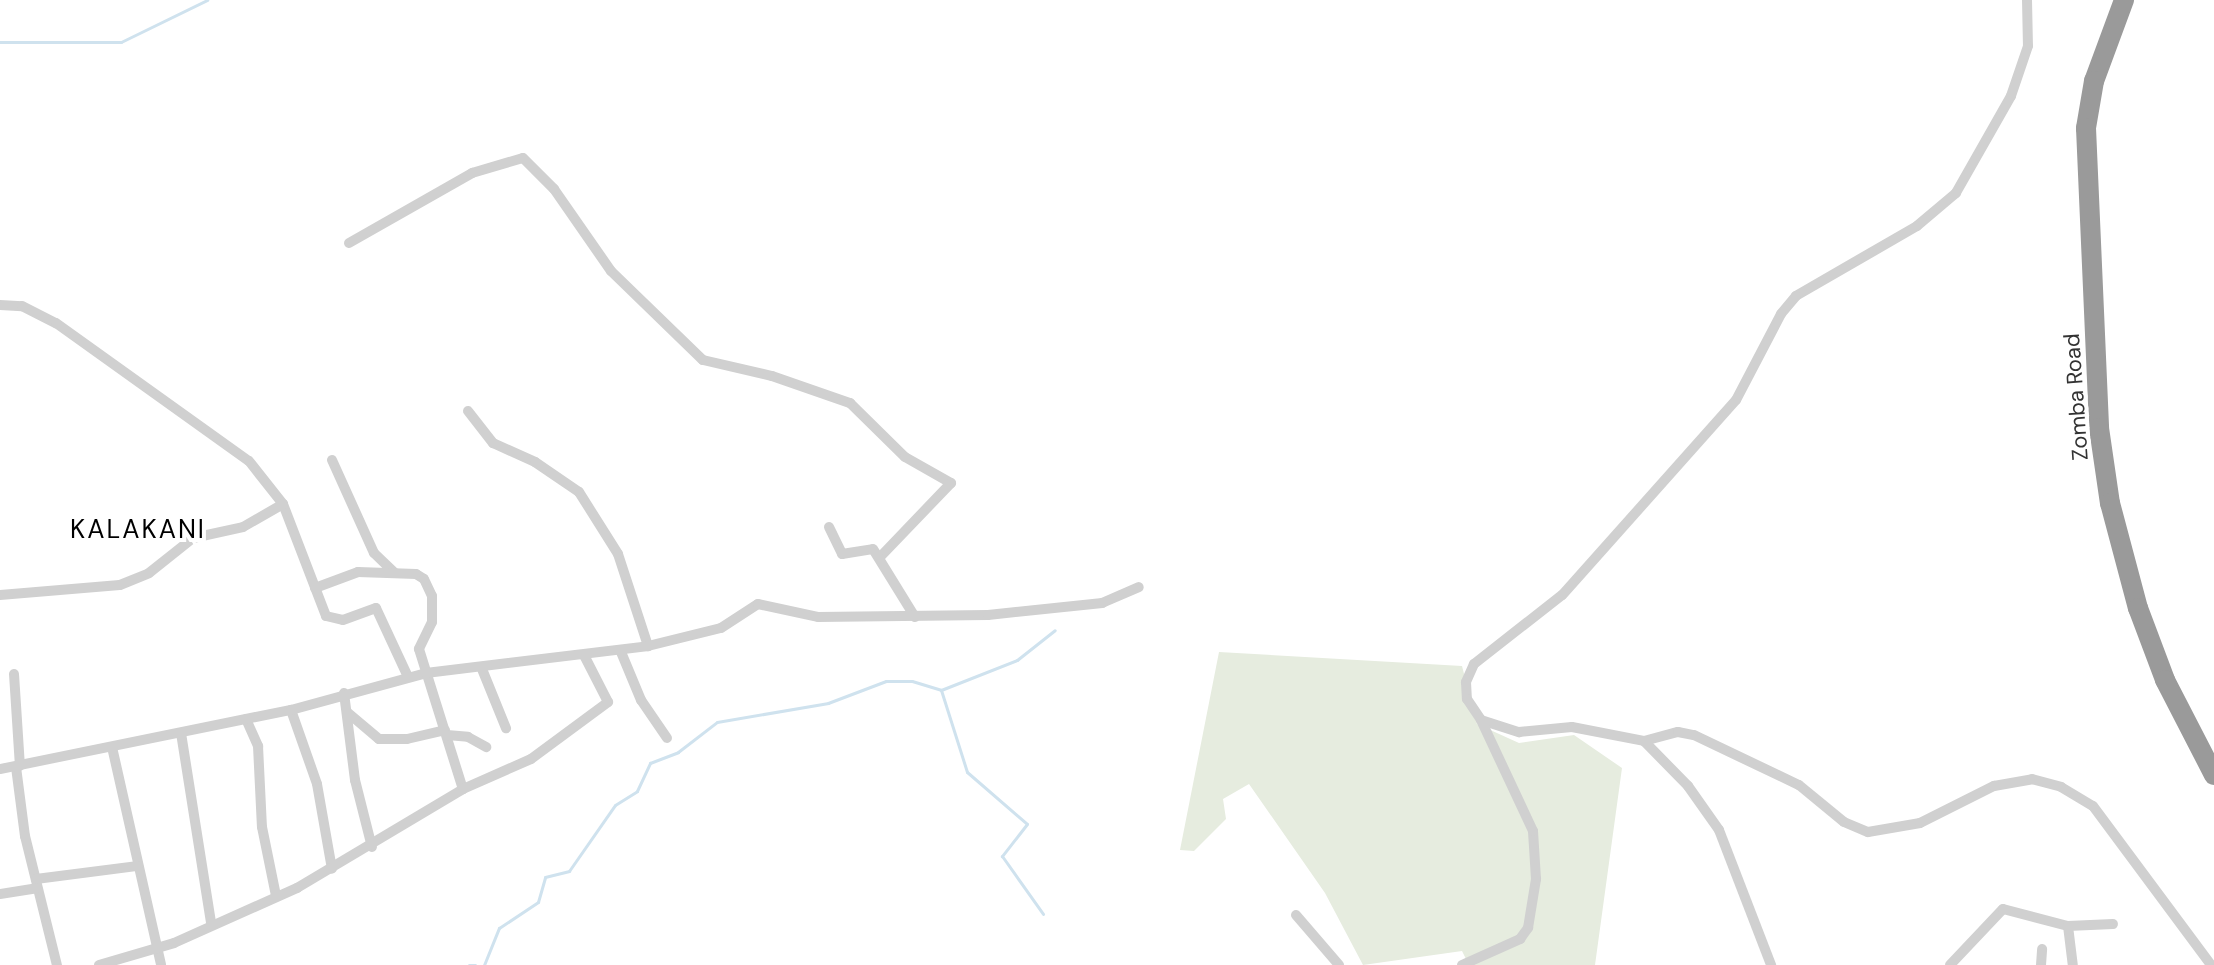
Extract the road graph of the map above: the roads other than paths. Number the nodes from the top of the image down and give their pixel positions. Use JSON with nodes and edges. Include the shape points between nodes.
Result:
{"nodes":[{"id":1,"x":2027,"y":0,"type":"edge"},
{"id":2,"x":2124,"y":0,"type":"edge"},
{"id":3,"x":349,"y":243,"type":"dead end"},
{"id":4,"x":0,"y":305,"type":"edge"},
{"id":5,"x":468,"y":411,"type":"dead end"},
{"id":6,"x":332,"y":460,"type":"dead end"},
{"id":7,"x":283,"y":504,"type":"junction"},
{"id":8,"x":829,"y":527,"type":"dead end"},
{"id":9,"x":880,"y":557,"type":"junction"},
{"id":10,"x":394,"y":572,"type":"junction"},
{"id":11,"x":1139,"y":587,"type":"dead end"},
{"id":12,"x":315,"y":588,"type":"junction"},
{"id":13,"x":0,"y":595,"type":"edge"},
{"id":14,"x":915,"y":617,"type":"junction"},
{"id":15,"x":648,"y":646,"type":"junction"},
{"id":16,"x":621,"y":652,"type":"junction"},
{"id":17,"x":585,"y":657,"type":"junction"},
{"id":18,"x":482,"y":669,"type":"junction"},
{"id":19,"x":426,"y":673,"type":"junction"},
{"id":20,"x":14,"y":674,"type":"dead end"},
{"id":21,"x":408,"y":677,"type":"junction"},
{"id":22,"x":344,"y":693,"type":"junction"},
{"id":23,"x":291,"y":710,"type":"junction"},
{"id":24,"x":347,"y":712,"type":"junction"},
{"id":25,"x":246,"y":719,"type":"junction"},
{"id":26,"x":1481,"y":720,"type":"junction"},
{"id":27,"x":506,"y":728,"type":"dead end"},
{"id":28,"x":446,"y":732,"type":"junction"},
{"id":29,"x":181,"y":733,"type":"junction"},
{"id":30,"x":667,"y":738,"type":"dead end"},
{"id":31,"x":1644,"y":741,"type":"junction"},
{"id":32,"x":112,"y":747,"type":"junction"},
{"id":33,"x":486,"y":747,"type":"dead end"},
{"id":34,"x":18,"y":766,"type":"junction"},
{"id":35,"x":0,"y":769,"type":"edge"},
{"id":36,"x":2214,"y":775,"type":"edge"},
{"id":37,"x":463,"y":789,"type":"junction"},
{"id":38,"x":372,"y":847,"type":"junction"},
{"id":39,"x":138,"y":866,"type":"junction"},
{"id":40,"x":332,"y":869,"type":"junction"},
{"id":41,"x":36,"y":883,"type":"junction"},
{"id":42,"x":0,"y":894,"type":"edge"},
{"id":43,"x":276,"y":896,"type":"junction"},
{"id":44,"x":1296,"y":915,"type":"dead end"},
{"id":45,"x":211,"y":923,"type":"junction"},
{"id":46,"x":2113,"y":924,"type":"dead end"},
{"id":47,"x":2068,"y":926,"type":"junction"},
{"id":48,"x":154,"y":946,"type":"junction"},
{"id":49,"x":2042,"y":949,"type":"dead end"},
{"id":50,"x":57,"y":965,"type":"edge"},
{"id":51,"x":99,"y":965,"type":"edge"},
{"id":52,"x":161,"y":965,"type":"edge"},
{"id":53,"x":1339,"y":965,"type":"edge"},
{"id":54,"x":1462,"y":965,"type":"edge"},
{"id":55,"x":1771,"y":965,"type":"edge"},
{"id":56,"x":1950,"y":965,"type":"edge"},
{"id":57,"x":2041,"y":965,"type":"edge"},
{"id":58,"x":2073,"y":965,"type":"edge"},
{"id":59,"x":2211,"y":965,"type":"edge"}],
"edges":[{"from":1,"to":26,"type":"street","via":[[2028,46],[2020,71],[1965,182],[1932,216],[1828,273],[1789,304],[1736,400],[1562,595],[1474,664],[1466,692]]},
{"from":2,"to":36,"type":"highway","name":"Zomba Road","via":[[2094,81],[2086,128],[2099,428],[2110,503],[2138,608],[2172,694]]},
{"from":3,"to":9,"type":"street","via":[[472,173],[523,158],[554,189],[611,271],[703,360],[772,376],[850,403],[905,457],[951,483]]},
{"from":4,"to":7,"type":"street","via":[[22,306],[56,323],[202,424],[259,471]]},
{"from":5,"to":15,"type":"street","via":[[493,443],[535,462],[579,492],[618,554]]},
{"from":6,"to":10,"type":"street","via":[[374,553]]},
{"from":7,"to":12,"type":"street"},
{"from":7,"to":13,"type":"street","via":[[243,527],[193,538],[149,573],[120,585]]},
{"from":8,"to":9,"type":"street","via":[[842,554],[873,549]]},
{"from":9,"to":14,"type":"street"},
{"from":10,"to":12,"type":"street","via":[[358,572]]},
{"from":10,"to":19,"type":"street","via":[[416,574],[432,596],[432,622],[419,649]]},
{"from":11,"to":14,"type":"street","via":[[1083,606]]},
{"from":12,"to":21,"type":"street","via":[[330,620],[376,608]]},
{"from":14,"to":15,"type":"street","via":[[818,617],[758,604],[721,628]]},
{"from":15,"to":16,"type":"street"},
{"from":16,"to":17,"type":"street"},
{"from":16,"to":30,"type":"street","via":[[641,700]]},
{"from":17,"to":18,"type":"street"},
{"from":17,"to":37,"type":"street","via":[[608,702],[531,759]]},
{"from":18,"to":19,"type":"street"},
{"from":18,"to":27,"type":"street"},
{"from":19,"to":21,"type":"street"},
{"from":19,"to":28,"type":"street"},
{"from":20,"to":34,"type":"street"},
{"from":21,"to":22,"type":"street"},
{"from":22,"to":23,"type":"street"},
{"from":22,"to":24,"type":"street"},
{"from":23,"to":25,"type":"street"},
{"from":23,"to":40,"type":"street","via":[[317,784]]},
{"from":24,"to":28,"type":"street","via":[[379,739]]},
{"from":24,"to":38,"type":"street","via":[[355,780]]},
{"from":25,"to":29,"type":"street"},
{"from":25,"to":43,"type":"street","via":[[258,746],[262,827]]},
{"from":26,"to":31,"type":"street","via":[[1519,732],[1572,727]]},
{"from":26,"to":54,"type":"street","via":[[1533,831],[1536,879],[1528,928],[1520,939]]},
{"from":28,"to":33,"type":"street"},
{"from":28,"to":37,"type":"street"},
{"from":29,"to":32,"type":"street"},
{"from":29,"to":45,"type":"street"},
{"from":31,"to":55,"type":"street","via":[[1688,786],[1719,830]]},
{"from":31,"to":59,"type":"street","via":[[1678,732],[1694,735],[1799,785],[1844,822],[1868,832],[1904,829],[1994,786],[2032,779],[2061,787],[2093,806]]},
{"from":32,"to":34,"type":"street"},
{"from":32,"to":39,"type":"street"},
{"from":34,"to":35,"type":"street"},
{"from":34,"to":41,"type":"street"},
{"from":37,"to":38,"type":"street"},
{"from":38,"to":40,"type":"street"},
{"from":39,"to":41,"type":"street"},
{"from":39,"to":48,"type":"street"},
{"from":40,"to":43,"type":"street"},
{"from":41,"to":42,"type":"street"},
{"from":41,"to":50,"type":"street"},
{"from":43,"to":45,"type":"street"},
{"from":44,"to":53,"type":"street"},
{"from":45,"to":48,"type":"street","via":[[174,943]]},
{"from":46,"to":47,"type":"street"},
{"from":47,"to":56,"type":"street","via":[[2003,909]]},
{"from":47,"to":58,"type":"street"},
{"from":48,"to":51,"type":"street"},
{"from":48,"to":52,"type":"street"},
{"from":49,"to":57,"type":"street"}]}
